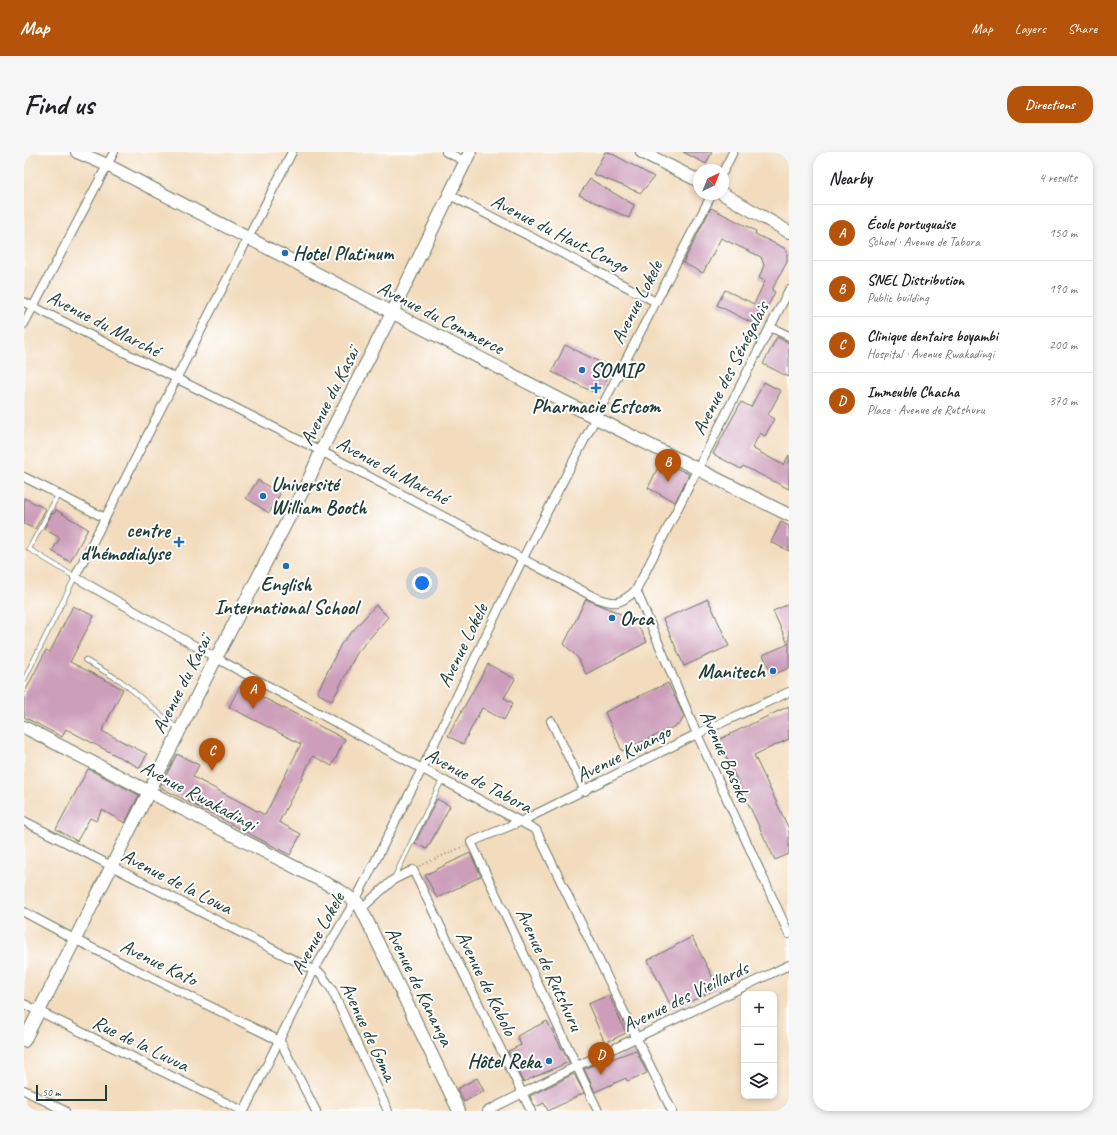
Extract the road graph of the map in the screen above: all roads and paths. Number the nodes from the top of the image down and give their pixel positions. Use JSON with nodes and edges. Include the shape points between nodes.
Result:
{"nodes":[{"id":1,"x":77,"y":152,"type":"edge"},
{"id":2,"x":114,"y":152,"type":"edge"},
{"id":3,"x":292,"y":152,"type":"edge"},
{"id":4,"x":446,"y":152,"type":"edge"},
{"id":5,"x":642,"y":152,"type":"edge"},
{"id":6,"x":733,"y":152,"type":"edge"},
{"id":7,"x":467,"y":157,"type":"edge"},
{"id":8,"x":727,"y":164,"type":"edge"},
{"id":9,"x":107,"y":165,"type":"junction"},
{"id":10,"x":693,"y":178,"type":"edge"},
{"id":11,"x":448,"y":194,"type":"junction"},
{"id":12,"x":729,"y":197,"type":"edge"},
{"id":13,"x":709,"y":200,"type":"edge"},
{"id":14,"x":789,"y":232,"type":"edge"},
{"id":15,"x":248,"y":240,"type":"junction"},
{"id":16,"x":789,"y":290,"type":"edge"},
{"id":17,"x":24,"y":302,"type":"edge"},
{"id":18,"x":656,"y":302,"type":"junction"},
{"id":19,"x":33,"y":306,"type":"junction"},
{"id":20,"x":392,"y":313,"type":"junction"},
{"id":21,"x":24,"y":324,"type":"edge"},
{"id":22,"x":770,"y":327,"type":"junction"},
{"id":23,"x":789,"y":336,"type":"edge"},
{"id":24,"x":176,"y":379,"type":"junction"},
{"id":25,"x":596,"y":418,"type":"junction"},
{"id":26,"x":321,"y":451,"type":"junction"},
{"id":27,"x":697,"y":468,"type":"junction"},
{"id":28,"x":24,"y":477,"type":"edge"},
{"id":29,"x":59,"y":494,"type":"junction"},
{"id":30,"x":789,"y":515,"type":"edge"},
{"id":31,"x":105,"y":518,"type":"junction"},
{"id":32,"x":522,"y":560,"type":"junction"},
{"id":33,"x":75,"y":577,"type":"junction"},
{"id":34,"x":636,"y":590,"type":"junction"},
{"id":35,"x":216,"y":658,"type":"junction"},
{"id":36,"x":85,"y":660,"type":"dead end"},
{"id":37,"x":24,"y":680,"type":"edge"},
{"id":38,"x":789,"y":692,"type":"edge"},
{"id":39,"x":551,"y":720,"type":"dead end"},
{"id":40,"x":24,"y":726,"type":"edge"},
{"id":41,"x":180,"y":730,"type":"junction"},
{"id":42,"x":697,"y":734,"type":"junction"},
{"id":43,"x":422,"y":769,"type":"junction"},
{"id":44,"x":442,"y":780,"type":"junction"},
{"id":45,"x":149,"y":790,"type":"junction"},
{"id":46,"x":585,"y":791,"type":"junction"},
{"id":47,"x":24,"y":821,"type":"edge"},
{"id":48,"x":522,"y":821,"type":"junction"},
{"id":49,"x":471,"y":842,"type":"junction"},
{"id":50,"x":112,"y":866,"type":"junction"},
{"id":51,"x":413,"y":870,"type":"junction"},
{"id":52,"x":393,"y":880,"type":"junction"},
{"id":53,"x":358,"y":905,"type":"junction"},
{"id":54,"x":24,"y":912,"type":"edge"},
{"id":55,"x":789,"y":934,"type":"edge"},
{"id":56,"x":74,"y":939,"type":"junction"},
{"id":57,"x":789,"y":965,"type":"edge"},
{"id":58,"x":314,"y":970,"type":"junction"},
{"id":59,"x":24,"y":1004,"type":"edge"},
{"id":60,"x":38,"y":1012,"type":"junction"},
{"id":61,"x":638,"y":1038,"type":"junction"},
{"id":62,"x":24,"y":1041,"type":"edge"},
{"id":63,"x":280,"y":1041,"type":"junction"},
{"id":64,"x":577,"y":1066,"type":"junction"},
{"id":65,"x":24,"y":1090,"type":"edge"},
{"id":66,"x":522,"y":1093,"type":"junction"},
{"id":67,"x":65,"y":1111,"type":"edge"},
{"id":68,"x":243,"y":1111,"type":"edge"},
{"id":69,"x":316,"y":1111,"type":"edge"},
{"id":70,"x":388,"y":1111,"type":"edge"},
{"id":71,"x":459,"y":1111,"type":"edge"},
{"id":72,"x":488,"y":1111,"type":"edge"},
{"id":73,"x":531,"y":1111,"type":"edge"},
{"id":74,"x":598,"y":1111,"type":"edge"},
{"id":75,"x":672,"y":1111,"type":"edge"}],
"edges":[{"from":1,"to":9,"type":"street","name":"Avenue du Commerce"},
{"from":2,"to":9,"type":"street"},
{"from":3,"to":15,"type":"street"},
{"from":4,"to":7,"type":"street"},
{"from":5,"to":10,"type":"street"},
{"from":6,"to":8,"type":"street"},
{"from":7,"to":11,"type":"street","name":"Avenue du Kasaï"},
{"from":9,"to":15,"type":"street","name":"Avenue du Commerce"},
{"from":9,"to":19,"type":"street"},
{"from":11,"to":18,"type":"street","name":"Avenue du Haut-Congo"},
{"from":11,"to":20,"type":"street","name":"Avenue du Kasaï"},
{"from":12,"to":14,"type":"street"},
{"from":13,"to":18,"type":"street","name":"Avenue Lokele"},
{"from":15,"to":20,"type":"street","name":"Avenue du Commerce"},
{"from":15,"to":24,"type":"street"},
{"from":16,"to":22,"type":"street","name":"Avenue des Sénégalais"},
{"from":17,"to":19,"type":"street","name":"Avenue du Marché"},
{"from":18,"to":25,"type":"street","name":"Avenue Lokele"},
{"from":19,"to":21,"type":"street"},
{"from":19,"to":24,"type":"street","name":"Avenue du Marché"},
{"from":20,"to":25,"type":"street","name":"Avenue du Commerce"},
{"from":20,"to":26,"type":"street","name":"Avenue du Kasaï"},
{"from":22,"to":23,"type":"street"},
{"from":22,"to":27,"type":"street","name":"Avenue des Sénégalais"},
{"from":24,"to":26,"type":"street","name":"Avenue du Marché"},
{"from":24,"to":31,"type":"street"},
{"from":25,"to":27,"type":"street","name":"Avenue du Commerce"},
{"from":25,"to":32,"type":"street","name":"Avenue Lokele"},
{"from":26,"to":32,"type":"street","name":"Avenue du Marché"},
{"from":26,"to":35,"type":"street","name":"Avenue du Kasaï"},
{"from":27,"to":30,"type":"street","name":"Avenue du Commerce"},
{"from":27,"to":34,"type":"street","name":"Avenue des Sénégalais"},
{"from":28,"to":29,"type":"street"},
{"from":29,"to":31,"type":"street"},
{"from":29,"to":33,"type":"lane","via":[[29,549]]},
{"from":31,"to":33,"type":"street"},
{"from":32,"to":34,"type":"street","name":"Avenue du Marché","via":[[606,602],[624,601]]},
{"from":32,"to":43,"type":"street","name":"Avenue Lokele"},
{"from":33,"to":35,"type":"street","name":"Avenue de Tabora"},
{"from":33,"to":37,"type":"lane"},
{"from":34,"to":42,"type":"street","name":"Avenue Basoko"},
{"from":35,"to":41,"type":"street","name":"Avenue du Kasaï"},
{"from":35,"to":43,"type":"street","name":"Avenue de Tabora"},
{"from":36,"to":41,"type":"lane","via":[[121,681]]},
{"from":38,"to":42,"type":"street","name":"Avenue Kwango"},
{"from":39,"to":46,"type":"street"},
{"from":40,"to":45,"type":"street","name":"Avenue Rwakadingi"},
{"from":41,"to":45,"type":"street","name":"Avenue du Kasaï"},
{"from":42,"to":46,"type":"street","name":"Avenue Kwango"},
{"from":42,"to":55,"type":"street","name":"Avenue Basoko"},
{"from":43,"to":44,"type":"street","name":"Avenue de Tabora"},
{"from":43,"to":53,"type":"street","name":"Avenue Lokele"},
{"from":44,"to":48,"type":"street","name":"Avenue de Tabora"},
{"from":44,"to":52,"type":"lane"},
{"from":45,"to":50,"type":"street","name":"Avenue du Kasaï"},
{"from":45,"to":53,"type":"street","name":"Avenue Rwakadingi","via":[[339,890]]},
{"from":46,"to":48,"type":"street","name":"Avenue Kwango"},
{"from":47,"to":50,"type":"street","name":"Avenue de la Lowa"},
{"from":48,"to":49,"type":"street","name":"Avenue Kwango"},
{"from":48,"to":61,"type":"street","name":"Avenue de Tabora","via":[[536,830]]},
{"from":49,"to":51,"type":"path"},
{"from":49,"to":64,"type":"street","name":"Avenue de Rutshuru"},
{"from":50,"to":56,"type":"street","name":"Avenue du Kasaï"},
{"from":50,"to":58,"type":"street","name":"Avenue de la Lowa"},
{"from":51,"to":52,"type":"street"},
{"from":51,"to":66,"type":"street","name":"Avenue de Kabolo"},
{"from":52,"to":53,"type":"street"},
{"from":53,"to":58,"type":"street","name":"Avenue Lokele"},
{"from":53,"to":71,"type":"street","name":"Avenue de Kananga"},
{"from":54,"to":56,"type":"street","name":"Avenue Kato"},
{"from":56,"to":60,"type":"street","name":"Avenue du Kasaï"},
{"from":56,"to":63,"type":"street","name":"Avenue Kato"},
{"from":57,"to":61,"type":"street","name":"Avenue des Vieillards"},
{"from":58,"to":63,"type":"street","name":"Avenue Lokele"},
{"from":58,"to":70,"type":"street","name":"Avenue de Goma","via":[[326,978]]},
{"from":59,"to":60,"type":"street","name":"Rue de la Luvua"},
{"from":60,"to":62,"type":"street","name":"Avenue du Kasaï"},
{"from":60,"to":68,"type":"street","name":"Rue de la Luvua"},
{"from":61,"to":64,"type":"street","name":"Avenue des Vieillards"},
{"from":61,"to":75,"type":"street","name":"Avenue de Tabora"},
{"from":63,"to":68,"type":"street","name":"Avenue Lokele"},
{"from":63,"to":69,"type":"street"},
{"from":64,"to":66,"type":"street","name":"Avenue des Vieillards"},
{"from":64,"to":74,"type":"street","name":"Avenue de Rutshuru"},
{"from":65,"to":67,"type":"street"},
{"from":66,"to":72,"type":"street","name":"Avenue des Vieillards"},
{"from":66,"to":73,"type":"street","name":"Avenue de Kabolo"}]}
